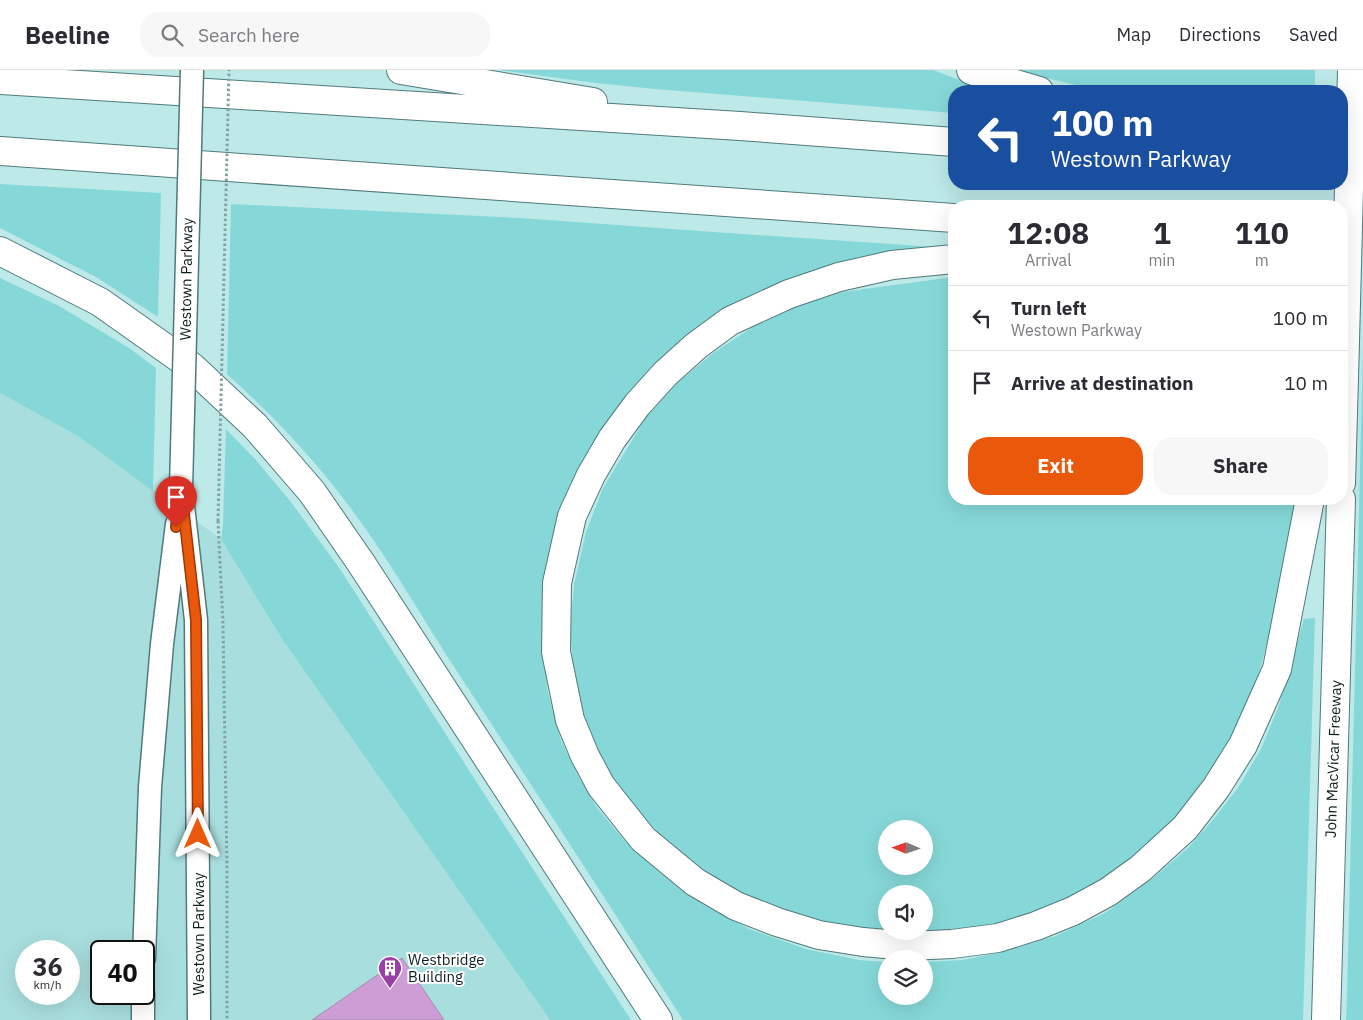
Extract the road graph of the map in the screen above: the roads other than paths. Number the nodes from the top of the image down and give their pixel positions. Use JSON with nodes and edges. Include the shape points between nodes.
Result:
{"nodes":[{"id":1,"x":192,"y":70,"type":"edge"},
{"id":2,"x":401,"y":70,"type":"edge"},
{"id":3,"x":972,"y":70,"type":"edge"},
{"id":4,"x":1352,"y":70,"type":"edge"},
{"id":5,"x":0,"y":80,"type":"edge"},
{"id":6,"x":1017,"y":85,"type":"edge"},
{"id":7,"x":740,"y":126,"type":"junction"},
{"id":8,"x":1348,"y":140,"type":"edge"},
{"id":9,"x":948,"y":142,"type":"edge"},
{"id":10,"x":1363,"y":142,"type":"edge"},
{"id":11,"x":0,"y":151,"type":"edge"},
{"id":12,"x":1348,"y":170,"type":"edge"},
{"id":13,"x":1363,"y":171,"type":"edge"},
{"id":14,"x":1348,"y":200,"type":"edge"},
{"id":15,"x":948,"y":218,"type":"edge"},
{"id":16,"x":0,"y":250,"type":"edge"},
{"id":17,"x":948,"y":260,"type":"edge"},
{"id":18,"x":181,"y":488,"type":"junction"},
{"id":19,"x":1309,"y":505,"type":"edge"},
{"id":20,"x":1341,"y":505,"type":"edge"},
{"id":21,"x":145,"y":940,"type":"edge"},
{"id":22,"x":143,"y":1005,"type":"edge"},
{"id":23,"x":143,"y":1020,"type":"edge"},
{"id":24,"x":199,"y":1020,"type":"edge"},
{"id":25,"x":658,"y":1020,"type":"edge"},
{"id":26,"x":1326,"y":1020,"type":"edge"}],
"edges":[{"from":1,"to":18,"type":"street","name":"Westown Parkway","bridge":true},
{"from":2,"to":7,"type":"highway"},
{"from":3,"to":6,"type":"highway"},
{"from":4,"to":14,"type":"highway","bridge":true},
{"from":5,"to":7,"type":"highway"},
{"from":7,"to":9,"type":"highway"},
{"from":8,"to":10,"type":"highway"},
{"from":11,"to":15,"type":"highway"},
{"from":12,"to":13,"type":"highway"},
{"from":16,"to":25,"type":"highway","via":[[100,302],[192,367],[255,426],[312,492]]},
{"from":17,"to":19,"type":"highway","via":[[892,265],[839,277],[789,294],[730,322],[696,346],[637,405],[612,439],[572,516],[557,583],[556,652],[570,720],[584,756],[601,786],[643,839],[695,882],[736,906],[819,935],[908,946],[998,938],[1073,911],[1108,892],[1140,869],[1185,828],[1243,745],[1277,669]]},
{"from":18,"to":21,"type":"street","name":"Westown Parkway","via":[[151,768]]},
{"from":18,"to":24,"type":"street","name":"Westown Parkway","via":[[196,620]]},
{"from":20,"to":26,"type":"highway","name":"John MacVicar Freeway"},
{"from":22,"to":23,"type":"street"}]}
